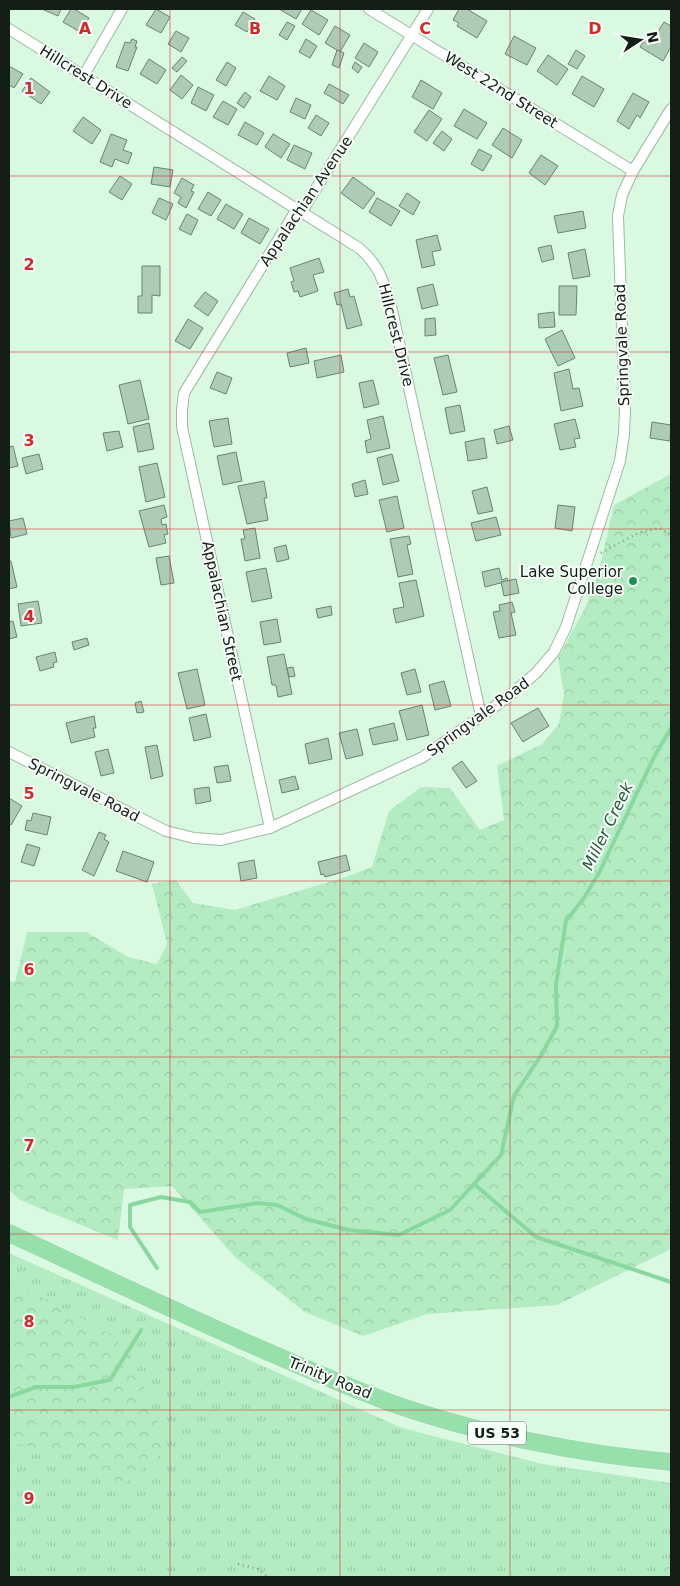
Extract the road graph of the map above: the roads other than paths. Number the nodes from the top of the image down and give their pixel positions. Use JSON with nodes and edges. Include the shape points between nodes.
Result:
{"nodes":[{"id":1,"x":122,"y":9,"type":"edge"},
{"id":2,"x":369,"y":9,"type":"edge"},
{"id":3,"x":428,"y":9,"type":"edge"},
{"id":4,"x":9,"y":29,"type":"edge"},
{"id":5,"x":412,"y":35,"type":"junction"},
{"id":6,"x":84,"y":75,"type":"junction"},
{"id":7,"x":671,"y":109,"type":"edge"},
{"id":8,"x":633,"y":171,"type":"junction"},
{"id":9,"x":297,"y":209,"type":"junction"},
{"id":10,"x":184,"y":393,"type":"joint"},
{"id":11,"x":481,"y":716,"type":"junction"},
{"id":12,"x":9,"y":752,"type":"edge"},
{"id":13,"x":270,"y":828,"type":"junction"},
{"id":14,"x":9,"y":1233,"type":"edge"},
{"id":15,"x":671,"y":1462,"type":"edge"}],
"edges":[{"from":1,"to":6,"type":"street"},
{"from":2,"to":5,"type":"street","name":"West 22nd Street"},
{"from":3,"to":5,"type":"street","name":"Appalachian Avenue"},
{"from":4,"to":6,"type":"street","name":"Hillcrest Drive"},
{"from":5,"to":8,"type":"street","name":"West 22nd Street"},
{"from":5,"to":9,"type":"street","name":"Appalachian Avenue","via":[[304,208]]},
{"from":6,"to":9,"type":"street","name":"Hillcrest Drive"},
{"from":7,"to":8,"type":"street","name":"Springvale Road"},
{"from":8,"to":11,"type":"street","name":"Springvale Road","via":[[622,195],[618,216],[624,434],[620,461],[566,627],[554,652],[536,673]]},
{"from":9,"to":10,"type":"street","name":"Appalachian Avenue"},
{"from":9,"to":11,"type":"street","name":"Hillcrest Drive","via":[[359,248],[371,259],[383,279]]},
{"from":10,"to":13,"type":"street","name":"Appalachian Street","via":[[182,427]]},
{"from":11,"to":13,"type":"street","name":"Springvale Road","via":[[423,757]]},
{"from":12,"to":13,"type":"street","name":"Springvale Road","via":[[166,831],[222,840]]},
{"from":14,"to":15,"type":"highway","name":"Trinity Road","number":"US 53","via":[[329,1379],[393,1403],[556,1446]]}]}
